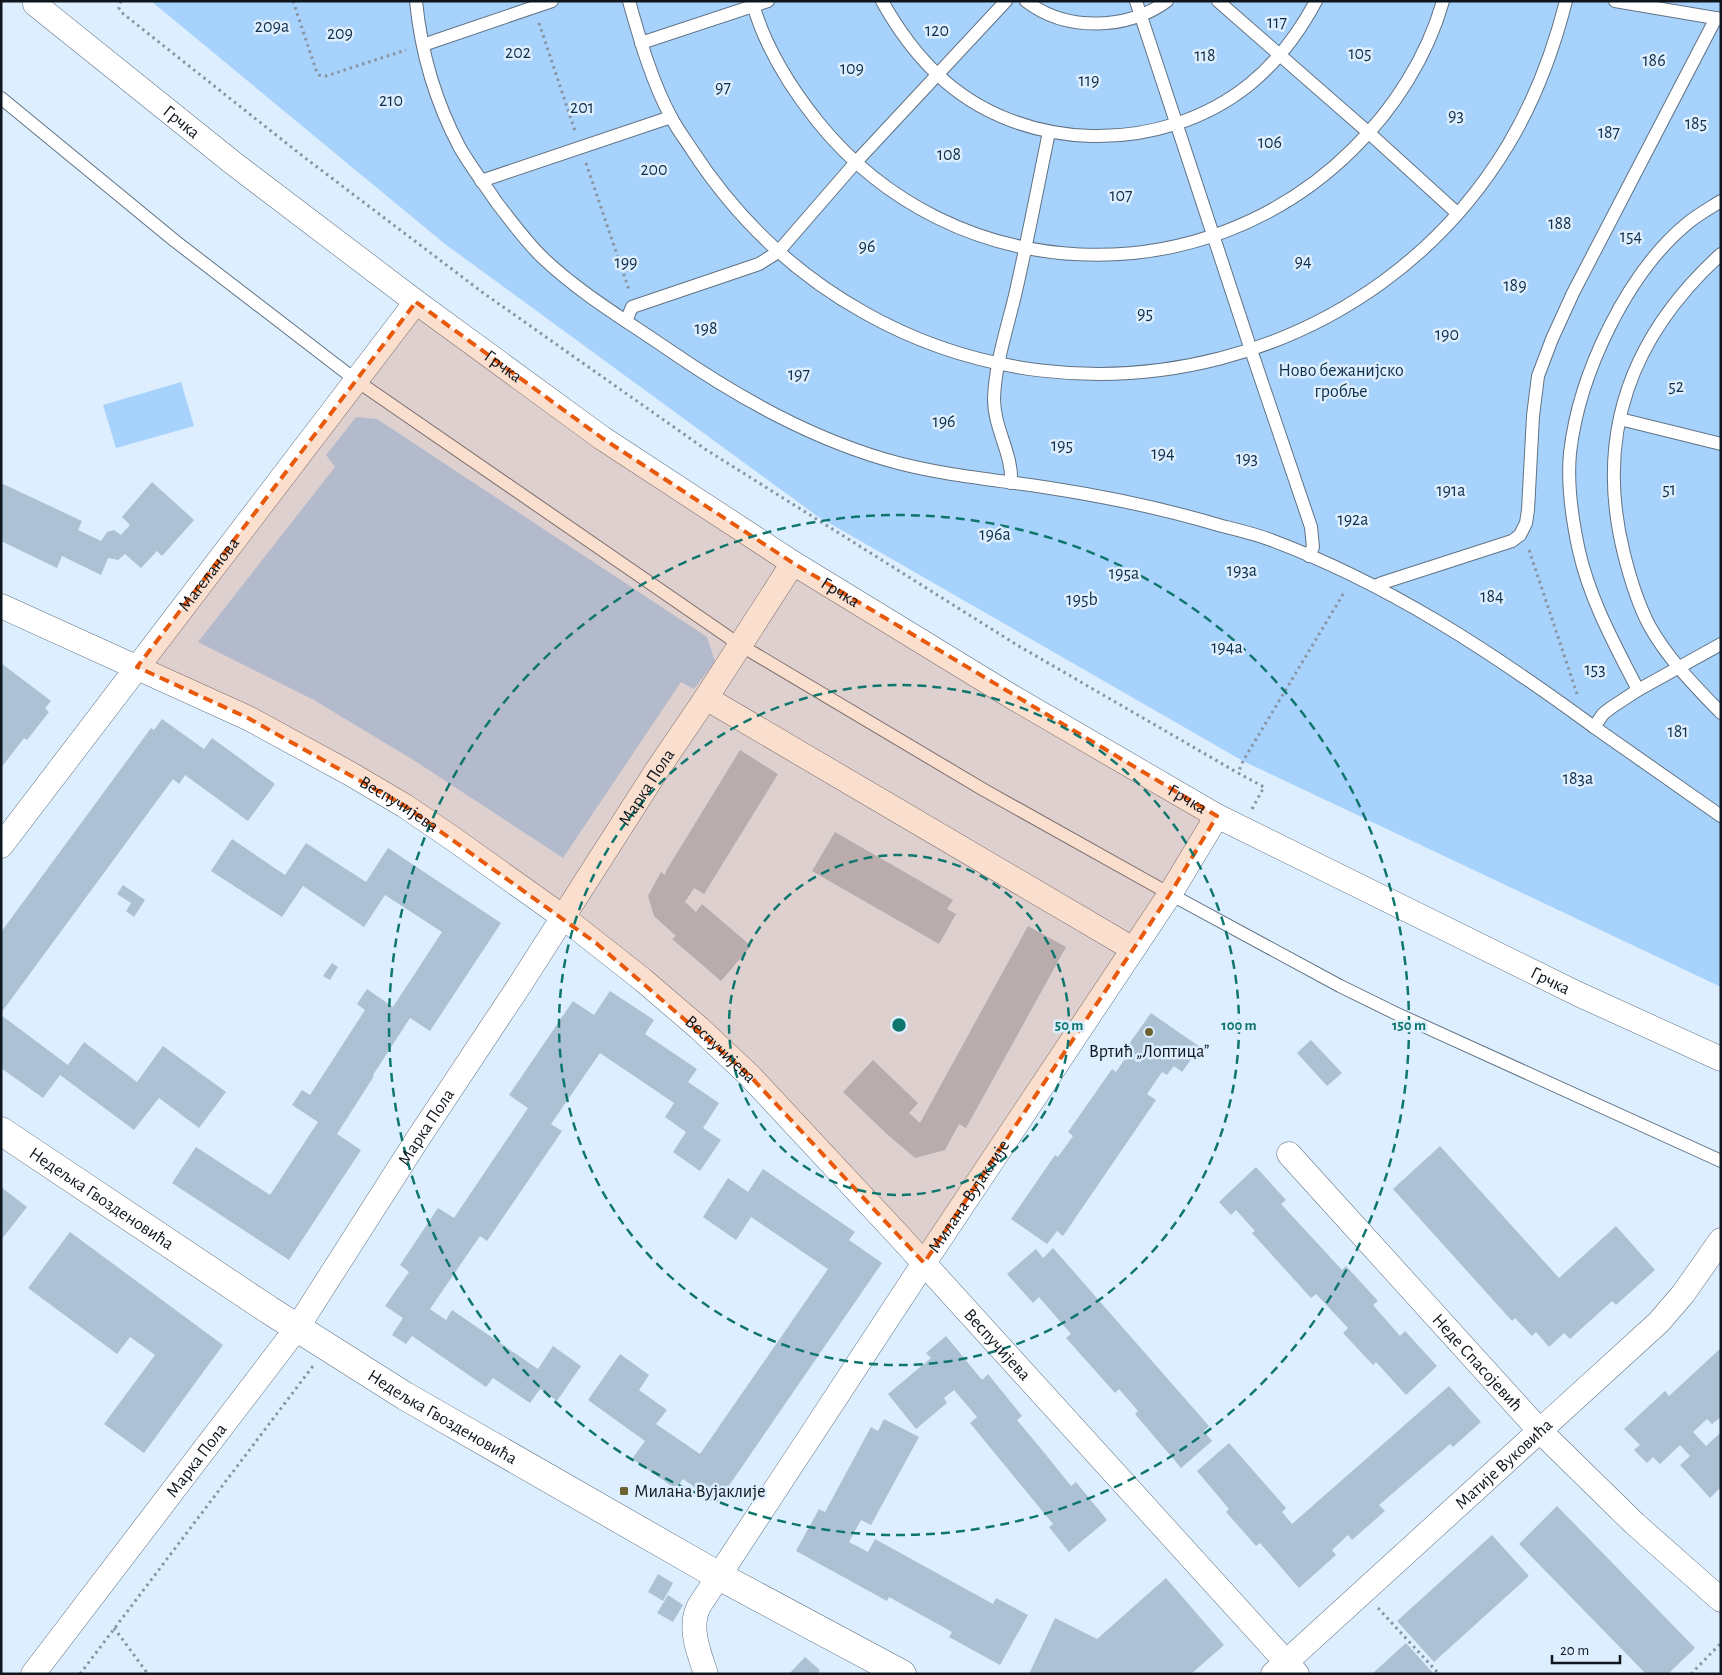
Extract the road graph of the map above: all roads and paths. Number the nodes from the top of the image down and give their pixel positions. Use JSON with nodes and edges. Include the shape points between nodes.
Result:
{"nodes":[{"id":1,"x":121,"y":1,"type":"edge"},
{"id":2,"x":293,"y":1,"type":"edge"},
{"id":3,"x":416,"y":1,"type":"edge"},
{"id":4,"x":552,"y":1,"type":"edge"},
{"id":5,"x":629,"y":1,"type":"edge"},
{"id":6,"x":768,"y":1,"type":"edge"},
{"id":7,"x":882,"y":1,"type":"edge"},
{"id":8,"x":1006,"y":1,"type":"edge"},
{"id":9,"x":1026,"y":1,"type":"edge"},
{"id":10,"x":1136,"y":1,"type":"edge"},
{"id":11,"x":1167,"y":1,"type":"edge"},
{"id":12,"x":1218,"y":1,"type":"edge"},
{"id":13,"x":1316,"y":1,"type":"edge"},
{"id":14,"x":1443,"y":1,"type":"edge"},
{"id":15,"x":1566,"y":1,"type":"edge"},
{"id":16,"x":1615,"y":1,"type":"edge"},
{"id":17,"x":34,"y":4,"type":"dead end"},
{"id":18,"x":753,"y":4,"type":"edge"},
{"id":19,"x":1141,"y":16,"type":"junction"},
{"id":20,"x":1718,"y":19,"type":"edge"},
{"id":21,"x":641,"y":43,"type":"junction"},
{"id":22,"x":423,"y":45,"type":"junction"},
{"id":23,"x":1280,"y":55,"type":"junction"},
{"id":24,"x":938,"y":75,"type":"junction"},
{"id":25,"x":1,"y":98,"type":"edge"},
{"id":26,"x":671,"y":117,"type":"junction"},
{"id":27,"x":1176,"y":124,"type":"junction"},
{"id":28,"x":1049,"y":132,"type":"junction"},
{"id":29,"x":1369,"y":133,"type":"junction"},
{"id":30,"x":856,"y":162,"type":"junction"},
{"id":31,"x":482,"y":181,"type":"junction"},
{"id":32,"x":1721,"y":201,"type":"edge"},
{"id":33,"x":1457,"y":213,"type":"junction"},
{"id":34,"x":1214,"y":236,"type":"junction"},
{"id":35,"x":1025,"y":248,"type":"junction"},
{"id":36,"x":778,"y":252,"type":"junction"},
{"id":37,"x":1721,"y":254,"type":"edge"},
{"id":38,"x":416,"y":302,"type":"junction"},
{"id":39,"x":626,"y":321,"type":"junction"},
{"id":40,"x":1251,"y":350,"type":"junction"},
{"id":41,"x":999,"y":364,"type":"junction"},
{"id":42,"x":357,"y":381,"type":"junction"},
{"id":43,"x":1620,"y":420,"type":"junction"},
{"id":44,"x":1721,"y":444,"type":"edge"},
{"id":45,"x":1011,"y":483,"type":"junction"},
{"id":46,"x":1520,"y":535,"type":"junction"},
{"id":47,"x":1309,"y":556,"type":"junction"},
{"id":48,"x":793,"y":563,"type":"junction"},
{"id":49,"x":1355,"y":575,"type":"junction"},
{"id":50,"x":1375,"y":586,"type":"junction"},
{"id":51,"x":1,"y":606,"type":"edge"},
{"id":52,"x":1721,"y":644,"type":"edge"},
{"id":53,"x":740,"y":645,"type":"junction"},
{"id":54,"x":137,"y":667,"type":"junction"},
{"id":55,"x":1678,"y":667,"type":"junction"},
{"id":56,"x":1638,"y":690,"type":"junction"},
{"id":57,"x":706,"y":698,"type":"junction"},
{"id":58,"x":1573,"y":712,"type":"junction"},
{"id":59,"x":1721,"y":712,"type":"edge"},
{"id":60,"x":1594,"y":727,"type":"junction"},
{"id":61,"x":1238,"y":773,"type":"junction"},
{"id":62,"x":1264,"y":787,"type":"dead end"},
{"id":63,"x":1217,"y":816,"type":"junction"},
{"id":64,"x":1721,"y":816,"type":"edge"},
{"id":65,"x":1,"y":846,"type":"edge"},
{"id":66,"x":1170,"y":894,"type":"junction"},
{"id":67,"x":563,"y":917,"type":"junction"},
{"id":68,"x":1133,"y":949,"type":"junction"},
{"id":69,"x":1721,"y":1059,"type":"edge"},
{"id":70,"x":1,"y":1131,"type":"edge"},
{"id":71,"x":1289,"y":1154,"type":"dead end"},
{"id":72,"x":1721,"y":1161,"type":"edge"},
{"id":73,"x":1721,"y":1240,"type":"edge"},
{"id":74,"x":924,"y":1263,"type":"junction"},
{"id":75,"x":297,"y":1328,"type":"junction"},
{"id":76,"x":327,"y":1348,"type":"junction"},
{"id":77,"x":1539,"y":1430,"type":"junction"},
{"id":78,"x":719,"y":1576,"type":"junction"},
{"id":79,"x":1363,"y":1591,"type":"junction"},
{"id":80,"x":1721,"y":1600,"type":"edge"},
{"id":81,"x":114,"y":1628,"type":"junction"},
{"id":82,"x":1721,"y":1643,"type":"edge"},
{"id":83,"x":1286,"y":1670,"type":"edge"},
{"id":84,"x":34,"y":1674,"type":"edge"},
{"id":85,"x":80,"y":1674,"type":"edge"},
{"id":86,"x":148,"y":1674,"type":"edge"},
{"id":87,"x":706,"y":1674,"type":"edge"},
{"id":88,"x":902,"y":1674,"type":"edge"},
{"id":89,"x":1439,"y":1674,"type":"edge"},
{"id":90,"x":1691,"y":1674,"type":"edge"}],
"edges":[{"from":1,"to":61,"type":"path","via":[[118,8],[121,12],[300,154],[482,292],[705,449],[1017,645]]},
{"from":2,"to":22,"type":"path","via":[[319,75],[326,76]]},
{"from":3,"to":22,"type":"lane"},
{"from":4,"to":22,"type":"lane"},
{"from":5,"to":21,"type":"lane"},
{"from":6,"to":18,"type":"lane"},
{"from":7,"to":24,"type":"lane","via":[[896,27]]},
{"from":8,"to":24,"type":"lane"},
{"from":9,"to":19,"type":"lane","via":[[1052,16],[1074,22],[1097,24]]},
{"from":10,"to":19,"type":"lane"},
{"from":11,"to":19,"type":"lane"},
{"from":12,"to":23,"type":"lane"},
{"from":13,"to":23,"type":"lane","via":[[1300,30]]},
{"from":14,"to":29,"type":"lane","via":[[1420,58],[1396,100]]},
{"from":15,"to":33,"type":"lane","via":[[1544,73],[1527,110],[1502,154]]},
{"from":16,"to":20,"type":"lane"},
{"from":17,"to":38,"type":"street","name":"Грчка","via":[[233,163]]},
{"from":18,"to":21,"type":"lane"},
{"from":18,"to":30,"type":"lane","via":[[784,75],[829,136]]},
{"from":19,"to":27,"type":"lane"},
{"from":20,"to":46,"type":"lane","via":[[1573,293],[1538,376],[1528,510]]},
{"from":21,"to":26,"type":"lane"},
{"from":22,"to":31,"type":"lane","via":[[440,105],[461,149]]},
{"from":23,"to":27,"type":"lane","via":[[1250,84],[1215,107]]},
{"from":23,"to":29,"type":"lane"},
{"from":24,"to":28,"type":"lane","via":[[990,111]]},
{"from":24,"to":30,"type":"lane"},
{"from":25,"to":42,"type":"lane","via":[[175,241]]},
{"from":26,"to":31,"type":"lane"},
{"from":26,"to":36,"type":"lane","via":[[742,217]]},
{"from":27,"to":28,"type":"lane","via":[[1113,136]]},
{"from":27,"to":34,"type":"lane"},
{"from":28,"to":35,"type":"lane"},
{"from":29,"to":33,"type":"lane"},
{"from":29,"to":34,"type":"lane","via":[[1332,170],[1296,197],[1256,219]]},
{"from":30,"to":35,"type":"lane","via":[[919,208],[990,239]]},
{"from":30,"to":36,"type":"lane"},
{"from":31,"to":39,"type":"lane","via":[[544,259]]},
{"from":32,"to":56,"type":"lane","via":[[1689,222],[1630,290],[1589,373],[1576,420],[1570,491],[1579,551],[1601,615]]},
{"from":33,"to":40,"type":"lane","via":[[1398,270],[1364,294],[1292,334]]},
{"from":34,"to":35,"type":"lane","via":[[1169,248],[1122,255],[1075,255]]},
{"from":34,"to":40,"type":"lane"},
{"from":35,"to":41,"type":"lane"},
{"from":36,"to":39,"type":"lane","via":[[759,264],[632,307]]},
{"from":36,"to":41,"type":"lane","via":[[810,279],[881,322],[919,340]]},
{"from":37,"to":43,"type":"lane","via":[[1676,301],[1650,338],[1639,360]]},
{"from":38,"to":42,"type":"street","name":"Магеланова"},
{"from":38,"to":48,"type":"street","name":"Грчка","via":[[602,438]]},
{"from":39,"to":45,"type":"lane","via":[[759,406],[824,438],[902,464],[961,477]]},
{"from":40,"to":41,"type":"lane","via":[[1153,372],[1101,375]]},
{"from":40,"to":47,"type":"lane","via":[[1311,527],[1313,547]]},
{"from":41,"to":45,"type":"lane","via":[[994,397],[995,417],[1011,466]]},
{"from":42,"to":53,"type":"lane"},
{"from":42,"to":54,"type":"street","name":"Магеланова"},
{"from":43,"to":44,"type":"lane"},
{"from":43,"to":55,"type":"lane","via":[[1613,464],[1620,538],[1640,604],[1661,644]]},
{"from":45,"to":47,"type":"lane","via":[[1119,500],[1187,516],[1268,539]]},
{"from":46,"to":50,"type":"lane","via":[[1512,541]]},
{"from":46,"to":58,"type":"path","via":[[1526,543],[1576,688]]},
{"from":47,"to":49,"type":"lane"},
{"from":48,"to":53,"type":"street","name":"Марка Пола"},
{"from":48,"to":63,"type":"street","name":"Грчка","via":[[1014,698]]},
{"from":49,"to":50,"type":"lane"},
{"from":49,"to":61,"type":"path"},
{"from":50,"to":58,"type":"lane","via":[[1432,617]]},
{"from":51,"to":54,"type":"street","name":"Веспучијева"},
{"from":52,"to":55,"type":"lane"},
{"from":53,"to":57,"type":"street","name":"Марка Пола"},
{"from":53,"to":66,"type":"lane","via":[[958,776]]},
{"from":54,"to":65,"type":"street","name":"Магеланова"},
{"from":54,"to":67,"type":"street","name":"Веспучијева","via":[[248,718],[348,773],[452,838]]},
{"from":55,"to":56,"type":"lane"},
{"from":55,"to":59,"type":"lane"},
{"from":56,"to":60,"type":"lane","via":[[1612,707]]},
{"from":57,"to":67,"type":"street","name":"Марка Пола"},
{"from":57,"to":68,"type":"street"},
{"from":58,"to":60,"type":"lane"},
{"from":60,"to":64,"type":"lane"},
{"from":61,"to":62,"type":"path"},
{"from":63,"to":66,"type":"street","name":"Милана Вујаклије"},
{"from":63,"to":69,"type":"street","name":"Грчка","via":[[1578,994]]},
{"from":66,"to":68,"type":"street","name":"Милана Вујаклије"},
{"from":66,"to":72,"type":"lane","via":[[1395,1013]]},
{"from":67,"to":74,"type":"street","name":"Веспучијева","via":[[643,980],[750,1076]]},
{"from":67,"to":75,"type":"street","name":"Марка Пола"},
{"from":68,"to":74,"type":"street","name":"Милана Вујаклије"},
{"from":70,"to":75,"type":"main road","name":"Недељка Гвозденовића"},
{"from":71,"to":77,"type":"street","name":"Неде Спасојевић"},
{"from":73,"to":77,"type":"street","name":"Матије Вуковића","via":[[1659,1322]]},
{"from":74,"to":78,"type":"street","name":"Милана Вујаклије"},
{"from":74,"to":83,"type":"street","name":"Веспучијева"},
{"from":75,"to":76,"type":"main road","name":"Недељка Гвозденовића"},
{"from":75,"to":84,"type":"street","name":"Марка Пола"},
{"from":76,"to":78,"type":"main road","name":"Недељка Гвозденовића","via":[[462,1430]]},
{"from":76,"to":81,"type":"path"},
{"from":77,"to":79,"type":"street","name":"Матије Вуковића"},
{"from":77,"to":80,"type":"street","name":"Неде Спасојевић","via":[[1635,1524]]},
{"from":78,"to":87,"type":"street","name":"Милана Вујаклије","via":[[695,1616],[696,1640]]},
{"from":78,"to":88,"type":"main road","name":"Недељка Гвозденовића"},
{"from":79,"to":83,"type":"street","name":"Матије Вуковића"},
{"from":79,"to":89,"type":"path"},
{"from":81,"to":85,"type":"path"},
{"from":81,"to":86,"type":"path"},
{"from":82,"to":90,"type":"path"}]}
